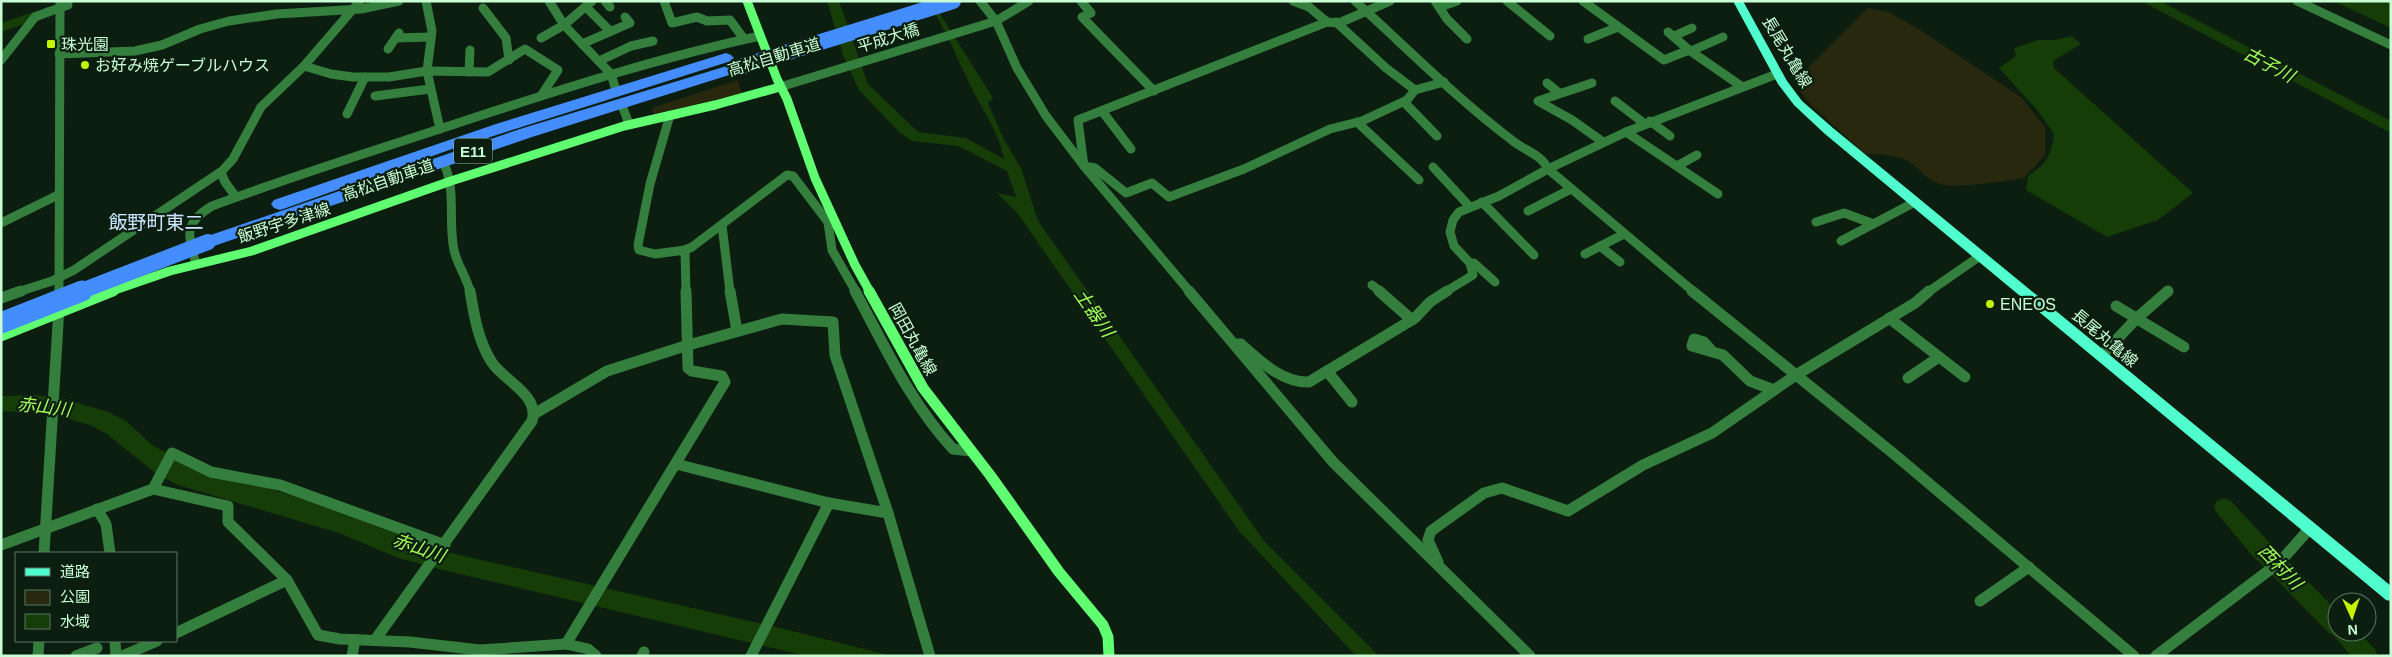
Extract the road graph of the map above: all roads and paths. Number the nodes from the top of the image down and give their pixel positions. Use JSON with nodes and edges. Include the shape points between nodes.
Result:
{"nodes":[{"id":1,"x":360,"y":1,"type":"edge"},
{"id":2,"x":399,"y":1,"type":"edge"},
{"id":3,"x":426,"y":1,"type":"edge"},
{"id":4,"x":664,"y":1,"type":"edge"},
{"id":5,"x":912,"y":1,"type":"edge"},
{"id":6,"x":953,"y":1,"type":"edge"},
{"id":7,"x":980,"y":1,"type":"edge"},
{"id":8,"x":1029,"y":1,"type":"edge"},
{"id":9,"x":1081,"y":1,"type":"edge"},
{"id":10,"x":1293,"y":1,"type":"edge"},
{"id":11,"x":1356,"y":1,"type":"edge"},
{"id":12,"x":1390,"y":1,"type":"edge"},
{"id":13,"x":1457,"y":1,"type":"edge"},
{"id":14,"x":1507,"y":1,"type":"edge"},
{"id":15,"x":1583,"y":1,"type":"edge"},
{"id":16,"x":1738,"y":1,"type":"edge"},
{"id":17,"x":2297,"y":1,"type":"edge"},
{"id":18,"x":550,"y":2,"type":"edge"},
{"id":19,"x":746,"y":2,"type":"edge"},
{"id":20,"x":65,"y":4,"type":"edge"},
{"id":21,"x":589,"y":4,"type":"edge"},
{"id":22,"x":1438,"y":4,"type":"edge"},
{"id":23,"x":483,"y":8,"type":"dead end"},
{"id":24,"x":354,"y":9,"type":"junction"},
{"id":25,"x":1366,"y":10,"type":"junction"},
{"id":26,"x":625,"y":17,"type":"dead end"},
{"id":27,"x":992,"y":22,"type":"junction"},
{"id":28,"x":1326,"y":22,"type":"junction"},
{"id":29,"x":1336,"y":22,"type":"junction"},
{"id":30,"x":564,"y":25,"type":"junction"},
{"id":31,"x":1618,"y":27,"type":"junction"},
{"id":32,"x":1692,"y":28,"type":"dead end"},
{"id":33,"x":610,"y":32,"type":"junction"},
{"id":34,"x":760,"y":36,"type":"junction"},
{"id":35,"x":1550,"y":36,"type":"dead end"},
{"id":36,"x":431,"y":37,"type":"junction"},
{"id":37,"x":1722,"y":37,"type":"dead end"},
{"id":38,"x":541,"y":38,"type":"dead end"},
{"id":39,"x":744,"y":39,"type":"junction"},
{"id":40,"x":1467,"y":39,"type":"dead end"},
{"id":41,"x":1588,"y":39,"type":"dead end"},
{"id":42,"x":653,"y":41,"type":"dead end"},
{"id":43,"x":582,"y":44,"type":"junction"},
{"id":44,"x":2391,"y":45,"type":"edge"},
{"id":45,"x":11,"y":49,"type":"junction"},
{"id":46,"x":388,"y":49,"type":"dead end"},
{"id":47,"x":470,"y":50,"type":"dead end"},
{"id":48,"x":1690,"y":50,"type":"junction"},
{"id":49,"x":1,"y":51,"type":"edge"},
{"id":50,"x":59,"y":54,"type":"junction"},
{"id":51,"x":1,"y":60,"type":"edge"},
{"id":52,"x":509,"y":60,"type":"junction"},
{"id":53,"x":599,"y":61,"type":"junction"},
{"id":54,"x":738,"y":61,"type":"junction"},
{"id":55,"x":304,"y":66,"type":"junction"},
{"id":56,"x":427,"y":71,"type":"junction"},
{"id":57,"x":469,"y":72,"type":"junction"},
{"id":58,"x":611,"y":74,"type":"junction"},
{"id":59,"x":1777,"y":74,"type":"junction"},
{"id":60,"x":365,"y":77,"type":"junction"},
{"id":61,"x":1444,"y":82,"type":"junction"},
{"id":62,"x":1546,"y":82,"type":"dead end"},
{"id":63,"x":1592,"y":83,"type":"dead end"},
{"id":64,"x":1741,"y":86,"type":"junction"},
{"id":65,"x":615,"y":87,"type":"dead end"},
{"id":66,"x":780,"y":88,"type":"junction"},
{"id":67,"x":430,"y":89,"type":"junction"},
{"id":68,"x":1415,"y":90,"type":"junction"},
{"id":69,"x":1154,"y":91,"type":"junction"},
{"id":70,"x":1559,"y":93,"type":"junction"},
{"id":71,"x":375,"y":96,"type":"dead end"},
{"id":72,"x":542,"y":96,"type":"junction"},
{"id":73,"x":1615,"y":101,"type":"dead end"},
{"id":74,"x":1404,"y":102,"type":"junction"},
{"id":75,"x":623,"y":108,"type":"dead end"},
{"id":76,"x":1102,"y":110,"type":"junction"},
{"id":77,"x":347,"y":114,"type":"dead end"},
{"id":78,"x":670,"y":114,"type":"junction"},
{"id":79,"x":1357,"y":122,"type":"junction"},
{"id":80,"x":1648,"y":122,"type":"junction"},
{"id":81,"x":629,"y":124,"type":"junction"},
{"id":82,"x":437,"y":130,"type":"junction"},
{"id":83,"x":1626,"y":132,"type":"junction"},
{"id":84,"x":1437,"y":136,"type":"dead end"},
{"id":85,"x":1670,"y":136,"type":"dead end"},
{"id":86,"x":1603,"y":142,"type":"junction"},
{"id":87,"x":437,"y":144,"type":"dead end"},
{"id":88,"x":1132,"y":149,"type":"dead end"},
{"id":89,"x":1697,"y":155,"type":"dead end"},
{"id":90,"x":445,"y":166,"type":"dead end"},
{"id":91,"x":1084,"y":166,"type":"junction"},
{"id":92,"x":1677,"y":166,"type":"junction"},
{"id":93,"x":1432,"y":167,"type":"dead end"},
{"id":94,"x":1548,"y":169,"type":"junction"},
{"id":95,"x":221,"y":172,"type":"junction"},
{"id":96,"x":1419,"y":180,"type":"dead end"},
{"id":97,"x":451,"y":181,"type":"junction"},
{"id":98,"x":1571,"y":189,"type":"junction"},
{"id":99,"x":1718,"y":194,"type":"dead end"},
{"id":100,"x":58,"y":195,"type":"junction"},
{"id":101,"x":236,"y":198,"type":"junction"},
{"id":102,"x":1482,"y":202,"type":"junction"},
{"id":103,"x":1915,"y":202,"type":"junction"},
{"id":104,"x":1470,"y":207,"type":"junction"},
{"id":105,"x":1528,"y":211,"type":"dead end"},
{"id":106,"x":831,"y":221,"type":"junction"},
{"id":107,"x":1816,"y":222,"type":"dead end"},
{"id":108,"x":1,"y":223,"type":"edge"},
{"id":109,"x":1872,"y":223,"type":"junction"},
{"id":110,"x":722,"y":225,"type":"junction"},
{"id":111,"x":1624,"y":234,"type":"junction"},
{"id":112,"x":207,"y":237,"type":"junction"},
{"id":113,"x":1842,"y":240,"type":"dead end"},
{"id":114,"x":1600,"y":246,"type":"junction"},
{"id":115,"x":684,"y":250,"type":"junction"},
{"id":116,"x":1585,"y":254,"type":"dead end"},
{"id":117,"x":1534,"y":256,"type":"dead end"},
{"id":118,"x":1980,"y":256,"type":"junction"},
{"id":119,"x":1620,"y":262,"type":"dead end"},
{"id":120,"x":1470,"y":263,"type":"junction"},
{"id":121,"x":196,"y":264,"type":"junction"},
{"id":122,"x":61,"y":277,"type":"junction"},
{"id":123,"x":1495,"y":282,"type":"dead end"},
{"id":124,"x":1372,"y":285,"type":"dead end"},
{"id":125,"x":2168,"y":291,"type":"dead end"},
{"id":126,"x":1,"y":298,"type":"edge"},
{"id":127,"x":2116,"y":306,"type":"dead end"},
{"id":128,"x":1,"y":311,"type":"edge"},
{"id":129,"x":58,"y":312,"type":"junction"},
{"id":130,"x":1889,"y":318,"type":"junction"},
{"id":131,"x":2136,"y":318,"type":"junction"},
{"id":132,"x":1412,"y":320,"type":"junction"},
{"id":133,"x":1,"y":323,"type":"edge"},
{"id":134,"x":737,"y":331,"type":"junction"},
{"id":135,"x":1,"y":336,"type":"edge"},
{"id":136,"x":1234,"y":345,"type":"junction"},
{"id":137,"x":686,"y":346,"type":"junction"},
{"id":138,"x":2184,"y":347,"type":"dead end"},
{"id":139,"x":1711,"y":350,"type":"dead end"},
{"id":140,"x":2101,"y":356,"type":"junction"},
{"id":141,"x":1939,"y":357,"type":"junction"},
{"id":142,"x":1327,"y":371,"type":"junction"},
{"id":143,"x":1796,"y":375,"type":"junction"},
{"id":144,"x":1965,"y":377,"type":"dead end"},
{"id":145,"x":1908,"y":378,"type":"dead end"},
{"id":146,"x":1774,"y":390,"type":"junction"},
{"id":147,"x":1352,"y":402,"type":"dead end"},
{"id":148,"x":534,"y":414,"type":"junction"},
{"id":149,"x":972,"y":451,"type":"junction"},
{"id":150,"x":676,"y":464,"type":"junction"},
{"id":151,"x":154,"y":485,"type":"junction"},
{"id":152,"x":829,"y":503,"type":"junction"},
{"id":153,"x":97,"y":510,"type":"junction"},
{"id":154,"x":888,"y":513,"type":"junction"},
{"id":155,"x":46,"y":528,"type":"junction"},
{"id":156,"x":2310,"y":528,"type":"junction"},
{"id":157,"x":1,"y":545,"type":"edge"},
{"id":158,"x":445,"y":545,"type":"junction"},
{"id":159,"x":44,"y":552,"type":"edge"},
{"id":160,"x":110,"y":552,"type":"edge"},
{"id":161,"x":2028,"y":567,"type":"junction"},
{"id":162,"x":1441,"y":568,"type":"junction"},
{"id":163,"x":288,"y":580,"type":"junction"},
{"id":164,"x":2391,"y":595,"type":"edge"},
{"id":165,"x":1980,"y":601,"type":"dead end"},
{"id":166,"x":178,"y":631,"type":"edge"},
{"id":167,"x":355,"y":640,"type":"junction"},
{"id":168,"x":375,"y":640,"type":"junction"},
{"id":169,"x":39,"y":642,"type":"edge"},
{"id":170,"x":115,"y":642,"type":"edge"},
{"id":171,"x":155,"y":642,"type":"edge"},
{"id":172,"x":566,"y":644,"type":"junction"},
{"id":173,"x":97,"y":648,"type":"dead end"},
{"id":174,"x":752,"y":653,"type":"edge"},
{"id":175,"x":38,"y":656,"type":"edge"},
{"id":176,"x":76,"y":656,"type":"edge"},
{"id":177,"x":116,"y":656,"type":"edge"},
{"id":178,"x":122,"y":656,"type":"edge"},
{"id":179,"x":352,"y":656,"type":"edge"},
{"id":180,"x":596,"y":656,"type":"edge"},
{"id":181,"x":930,"y":656,"type":"edge"},
{"id":182,"x":1109,"y":656,"type":"edge"},
{"id":183,"x":1530,"y":656,"type":"edge"},
{"id":184,"x":2134,"y":656,"type":"edge"},
{"id":185,"x":2156,"y":656,"type":"edge"}],
"edges":[{"from":1,"to":24,"type":"street"},
{"from":2,"to":24,"type":"street"},
{"from":3,"to":36,"type":"street"},
{"from":4,"to":39,"type":"street","via":[[672,23],[697,17],[730,20]]},
{"from":5,"to":54,"type":"highway","name":"高松自動車道","number":"E11"},
{"from":6,"to":54,"type":"highway","name":"高松自動車道","number":"E11","bridge":true},
{"from":7,"to":27,"type":"street"},
{"from":8,"to":27,"type":"street","name":"平成大橋"},
{"from":9,"to":69,"type":"street","via":[[1091,13],[1082,17]]},
{"from":10,"to":28,"type":"street","via":[[1309,7]]},
{"from":11,"to":25,"type":"street"},
{"from":12,"to":25,"type":"street"},
{"from":13,"to":22,"type":"street"},
{"from":14,"to":35,"type":"street"},
{"from":15,"to":31,"type":"street"},
{"from":16,"to":59,"type":"main road","name":"長尾丸亀線"},
{"from":17,"to":44,"type":"street"},
{"from":18,"to":30,"type":"street"},
{"from":19,"to":34,"type":"main road","name":"岡田丸亀線"},
{"from":20,"to":45,"type":"street","via":[[35,17]]},
{"from":20,"to":50,"type":"street"},
{"from":21,"to":30,"type":"street"},
{"from":21,"to":33,"type":"street"},
{"from":22,"to":40,"type":"street","via":[[1447,19]]},
{"from":23,"to":52,"type":"street","via":[[506,38]]},
{"from":24,"to":50,"type":"street","via":[[229,21],[136,51]]},
{"from":24,"to":55,"type":"street"},
{"from":25,"to":29,"type":"street","via":[[1359,16]]},
{"from":25,"to":61,"type":"street"},
{"from":26,"to":33,"type":"street","via":[[630,23]]},
{"from":27,"to":66,"type":"street","name":"平成大橋"},
{"from":27,"to":91,"type":"street","via":[[1046,116]]},
{"from":28,"to":29,"type":"street"},
{"from":28,"to":69,"type":"street"},
{"from":29,"to":68,"type":"street"},
{"from":30,"to":38,"type":"street"},
{"from":30,"to":43,"type":"street"},
{"from":31,"to":41,"type":"street"},
{"from":31,"to":48,"type":"street","via":[[1664,60]]},
{"from":32,"to":48,"type":"street","via":[[1671,34]]},
{"from":33,"to":43,"type":"street"},
{"from":34,"to":39,"type":"street"},
{"from":34,"to":66,"type":"main road","name":"岡田丸亀線"},
{"from":36,"to":46,"type":"street","via":[[398,35]]},
{"from":36,"to":56,"type":"street"},
{"from":37,"to":48,"type":"street"},
{"from":39,"to":58,"type":"street"},
{"from":42,"to":53,"type":"street","via":[[631,46]]},
{"from":43,"to":53,"type":"street"},
{"from":45,"to":49,"type":"street"},
{"from":45,"to":51,"type":"street"},
{"from":47,"to":57,"type":"street"},
{"from":48,"to":64,"type":"street"},
{"from":50,"to":100,"type":"street"},
{"from":52,"to":57,"type":"street","via":[[488,72]]},
{"from":52,"to":72,"type":"street","via":[[525,49],[558,70]]},
{"from":53,"to":58,"type":"street"},
{"from":54,"to":112,"type":"highway","name":"高松自動車道","number":"E11"},
{"from":55,"to":60,"type":"street","via":[[331,74]]},
{"from":55,"to":95,"type":"street","via":[[261,107],[233,159]]},
{"from":56,"to":57,"type":"street"},
{"from":56,"to":60,"type":"street","via":[[397,77]]},
{"from":56,"to":67,"type":"street"},
{"from":58,"to":65,"type":"street"},
{"from":58,"to":72,"type":"street"},
{"from":59,"to":64,"type":"street"},
{"from":59,"to":103,"type":"main road","name":"長尾丸亀線","via":[[1798,103]]},
{"from":60,"to":77,"type":"street"},
{"from":61,"to":68,"type":"street"},
{"from":61,"to":94,"type":"street","via":[[1544,162]]},
{"from":62,"to":70,"type":"street"},
{"from":63,"to":70,"type":"street"},
{"from":64,"to":80,"type":"street"},
{"from":66,"to":78,"type":"main road","name":"飯野宇多津線","via":[[715,106]]},
{"from":66,"to":106,"type":"main road","name":"岡田丸亀線","via":[[787,99]]},
{"from":67,"to":71,"type":"street"},
{"from":67,"to":82,"type":"street"},
{"from":68,"to":74,"type":"street"},
{"from":69,"to":76,"type":"street"},
{"from":70,"to":86,"type":"street","via":[[1538,101]]},
{"from":72,"to":82,"type":"street"},
{"from":73,"to":80,"type":"street"},
{"from":74,"to":79,"type":"street"},
{"from":74,"to":84,"type":"street"},
{"from":75,"to":81,"type":"street"},
{"from":76,"to":88,"type":"street"},
{"from":76,"to":91,"type":"street","via":[[1078,120]]},
{"from":78,"to":81,"type":"main road","name":"飯野宇多津線"},
{"from":78,"to":115,"type":"street","via":[[650,184],[638,246],[644,254]]},
{"from":79,"to":91,"type":"street","via":[[1330,129],[1244,169],[1169,197],[1152,183],[1126,193],[1095,168]]},
{"from":79,"to":96,"type":"street"},
{"from":80,"to":83,"type":"street"},
{"from":80,"to":85,"type":"street"},
{"from":81,"to":97,"type":"main road","name":"飯野宇多津線"},
{"from":82,"to":87,"type":"street"},
{"from":82,"to":101,"type":"street"},
{"from":83,"to":86,"type":"street"},
{"from":83,"to":92,"type":"street"},
{"from":86,"to":94,"type":"street"},
{"from":89,"to":92,"type":"street"},
{"from":90,"to":97,"type":"street"},
{"from":91,"to":136,"type":"street"},
{"from":92,"to":99,"type":"street"},
{"from":93,"to":104,"type":"street"},
{"from":94,"to":98,"type":"street"},
{"from":94,"to":102,"type":"street"},
{"from":95,"to":101,"type":"street"},
{"from":95,"to":122,"type":"street"},
{"from":97,"to":121,"type":"main road","name":"飯野宇多津線","via":[[252,251]]},
{"from":97,"to":148,"type":"street","via":[[454,249],[468,280],[477,329],[491,362],[530,401]]},
{"from":98,"to":105,"type":"street"},
{"from":98,"to":111,"type":"street"},
{"from":100,"to":108,"type":"street"},
{"from":100,"to":122,"type":"street"},
{"from":101,"to":121,"type":"street","via":[[201,212],[190,226],[188,233]]},
{"from":102,"to":104,"type":"street"},
{"from":102,"to":117,"type":"street"},
{"from":103,"to":109,"type":"street"},
{"from":103,"to":118,"type":"main road","name":"長尾丸亀線"},
{"from":104,"to":120,"type":"street","via":[[1459,212],[1450,232],[1454,246]]},
{"from":106,"to":110,"type":"street","via":[[793,176],[787,175]]},
{"from":106,"to":149,"type":"main road","name":"岡田丸亀線","via":[[922,388]]},
{"from":106,"to":149,"type":"street","via":[[832,250],[909,390],[934,429],[953,449]]},
{"from":107,"to":109,"type":"street","via":[[1846,211]]},
{"from":109,"to":113,"type":"street"},
{"from":110,"to":115,"type":"street"},
{"from":110,"to":134,"type":"street"},
{"from":111,"to":114,"type":"street"},
{"from":111,"to":143,"type":"street"},
{"from":112,"to":128,"type":"highway","name":"高松自動車道","number":"E11"},
{"from":112,"to":133,"type":"highway","name":"高松自動車道","number":"E11","bridge":true},
{"from":114,"to":116,"type":"street"},
{"from":114,"to":119,"type":"street"},
{"from":115,"to":137,"type":"street"},
{"from":118,"to":130,"type":"street"},
{"from":118,"to":140,"type":"main road","name":"長尾丸亀線"},
{"from":120,"to":123,"type":"street"},
{"from":120,"to":132,"type":"street","via":[[1472,275],[1430,302]]},
{"from":121,"to":129,"type":"main road","name":"飯野宇多津線","via":[[128,285]]},
{"from":122,"to":126,"type":"street"},
{"from":122,"to":129,"type":"street"},
{"from":124,"to":132,"type":"street"},
{"from":125,"to":131,"type":"street"},
{"from":127,"to":131,"type":"street"},
{"from":129,"to":135,"type":"main road","name":"飯野宇多津線"},
{"from":129,"to":155,"type":"street"},
{"from":130,"to":141,"type":"street"},
{"from":130,"to":143,"type":"street"},
{"from":131,"to":138,"type":"street"},
{"from":131,"to":140,"type":"street"},
{"from":132,"to":142,"type":"street"},
{"from":134,"to":137,"type":"street"},
{"from":134,"to":154,"type":"street","via":[[782,319],[833,322],[835,355]]},
{"from":136,"to":142,"type":"street","via":[[1241,344],[1292,382],[1309,382]]},
{"from":136,"to":162,"type":"street","via":[[1333,462]]},
{"from":137,"to":148,"type":"street","via":[[607,371]]},
{"from":137,"to":150,"type":"street","via":[[688,368],[722,376],[725,382]]},
{"from":139,"to":146,"type":"street","via":[[1723,355],[1750,381]]},
{"from":140,"to":156,"type":"main road","name":"長尾丸亀線"},
{"from":141,"to":144,"type":"street"},
{"from":141,"to":145,"type":"street"},
{"from":142,"to":147,"type":"street"},
{"from":143,"to":146,"type":"street"},
{"from":143,"to":161,"type":"street"},
{"from":146,"to":162,"type":"street","via":[[1712,433],[1643,465],[1568,511],[1502,488],[1484,493],[1431,531],[1428,540]]},
{"from":148,"to":158,"type":"street"},
{"from":149,"to":182,"type":"main road","name":"岡田丸亀線","via":[[1058,572],[1103,625],[1108,637]]},
{"from":150,"to":152,"type":"street"},
{"from":150,"to":172,"type":"street"},
{"from":151,"to":153,"type":"street"},
{"from":151,"to":158,"type":"street","via":[[172,453],[211,472],[280,485]]},
{"from":151,"to":163,"type":"street","via":[[228,506],[228,522]]},
{"from":152,"to":154,"type":"street"},
{"from":152,"to":174,"type":"street"},
{"from":153,"to":155,"type":"street"},
{"from":153,"to":160,"type":"street","via":[[106,524]]},
{"from":154,"to":181,"type":"street"},
{"from":155,"to":157,"type":"street"},
{"from":155,"to":159,"type":"street"},
{"from":156,"to":164,"type":"main road","name":"長尾丸亀線"},
{"from":156,"to":185,"type":"street","via":[[2280,562]]},
{"from":158,"to":168,"type":"street"},
{"from":161,"to":165,"type":"street"},
{"from":161,"to":184,"type":"street"},
{"from":162,"to":183,"type":"street"},
{"from":163,"to":166,"type":"street"},
{"from":163,"to":167,"type":"street","via":[[318,635]]},
{"from":167,"to":168,"type":"street"},
{"from":167,"to":179,"type":"street"},
{"from":168,"to":172,"type":"street","via":[[480,650]]},
{"from":169,"to":175,"type":"street"},
{"from":170,"to":177,"type":"street"},
{"from":171,"to":178,"type":"street"},
{"from":172,"to":180,"type":"street","via":[[588,649]]},
{"from":173,"to":176,"type":"street"}]}
